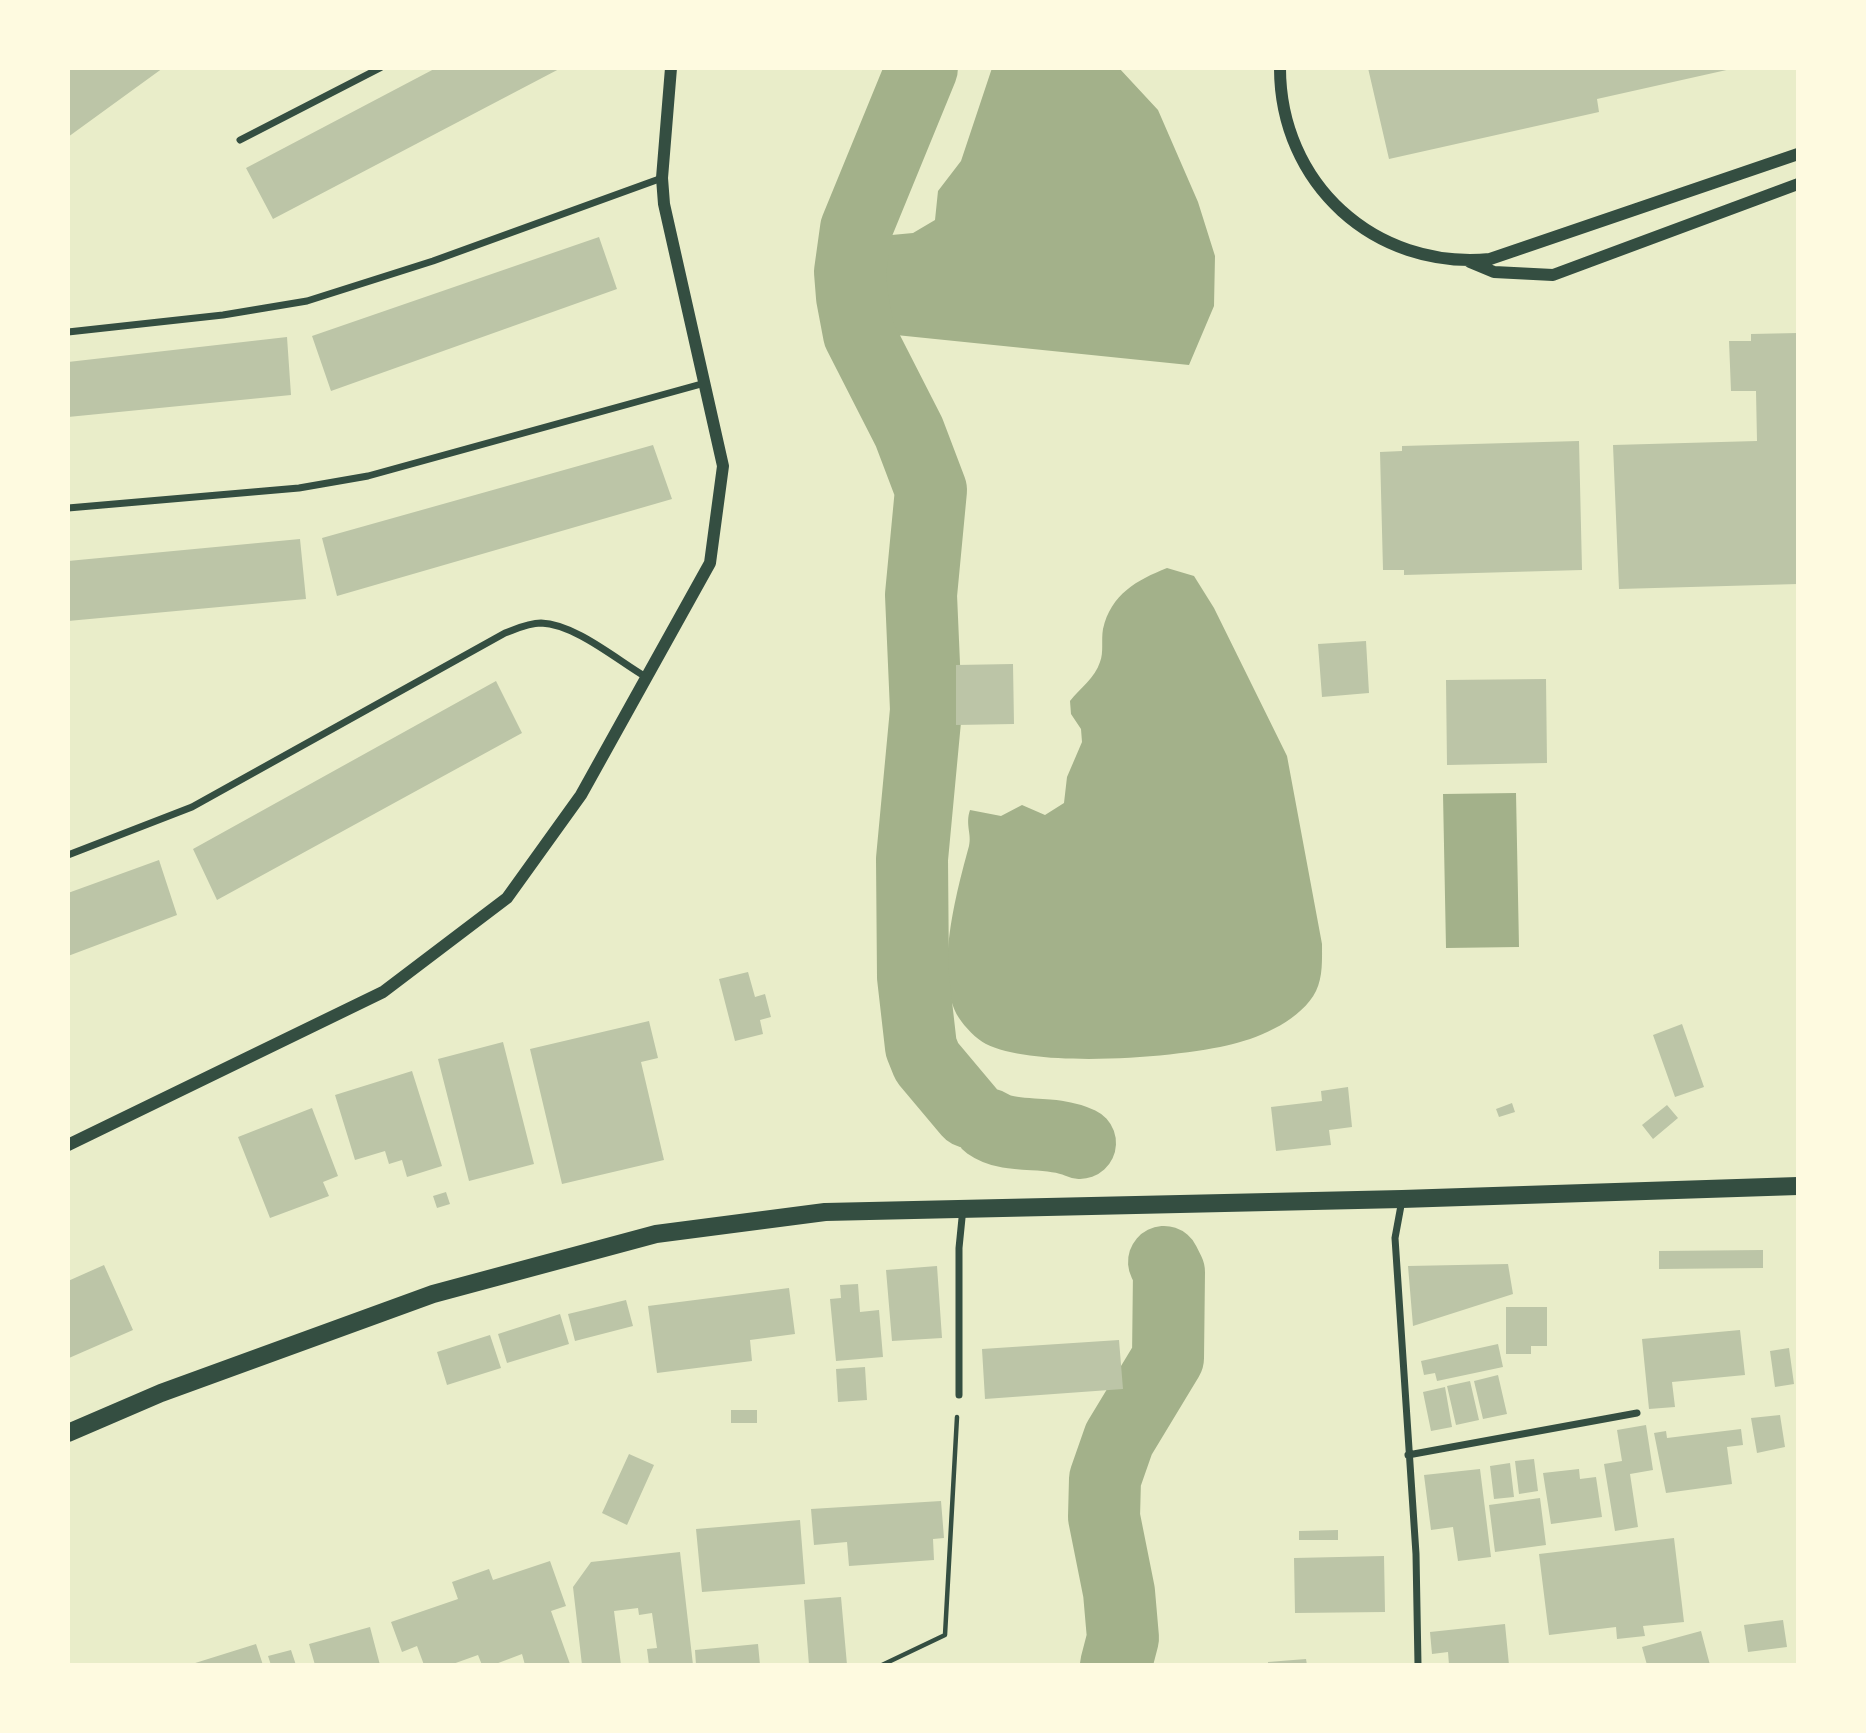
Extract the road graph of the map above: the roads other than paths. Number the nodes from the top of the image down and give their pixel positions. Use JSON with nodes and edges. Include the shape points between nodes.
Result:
{"nodes":[{"id":1,"x":380,"y":68,"type":"edge"},
{"id":2,"x":671,"y":68,"type":"edge"},
{"id":3,"x":1280,"y":68,"type":"edge"},
{"id":4,"x":240,"y":140,"type":"dead end"},
{"id":5,"x":1798,"y":154,"type":"edge"},
{"id":6,"x":662,"y":178,"type":"junction"},
{"id":7,"x":1798,"y":184,"type":"edge"},
{"id":8,"x":1468,"y":261,"type":"junction"},
{"id":9,"x":68,"y":332,"type":"edge"},
{"id":10,"x":705,"y":383,"type":"junction"},
{"id":11,"x":68,"y":508,"type":"edge"},
{"id":12,"x":646,"y":677,"type":"junction"},
{"id":13,"x":68,"y":855,"type":"edge"},
{"id":14,"x":68,"y":1145,"type":"edge"},
{"id":15,"x":1798,"y":1186,"type":"edge"},
{"id":16,"x":1402,"y":1199,"type":"junction"},
{"id":17,"x":963,"y":1208,"type":"junction"},
{"id":18,"x":959,"y":1395,"type":"road end"},
{"id":19,"x":1637,"y":1413,"type":"dead end"},
{"id":20,"x":68,"y":1433,"type":"edge"},
{"id":21,"x":1408,"y":1455,"type":"junction"},
{"id":22,"x":1418,"y":1665,"type":"edge"}],
"edges":[{"from":1,"to":4,"type":"street"},
{"from":2,"to":6,"type":"street"},
{"from":3,"to":8,"type":"street","via":[[1283,112],[1293,145],[1309,176],[1335,207],[1391,243]]},
{"from":5,"to":8,"type":"street","via":[[1502,256]]},
{"from":6,"to":9,"type":"street","via":[[307,301]]},
{"from":6,"to":10,"type":"street"},
{"from":7,"to":8,"type":"street","via":[[1553,275],[1494,272]]},
{"from":10,"to":11,"type":"street","via":[[368,476],[299,488]]},
{"from":10,"to":12,"type":"street","via":[[723,466],[710,563]]},
{"from":12,"to":13,"type":"street","via":[[573,631],[526,625],[192,807]]},
{"from":12,"to":14,"type":"street","via":[[581,795],[508,898],[383,992]]},
{"from":15,"to":16,"type":"main road"},
{"from":16,"to":17,"type":"main road"},
{"from":16,"to":21,"type":"street","via":[[1395,1238]]},
{"from":17,"to":18,"type":"street"},
{"from":17,"to":20,"type":"main road","via":[[825,1212],[656,1234],[433,1294],[161,1393]]},
{"from":19,"to":21,"type":"street"},
{"from":21,"to":22,"type":"street"}]}
